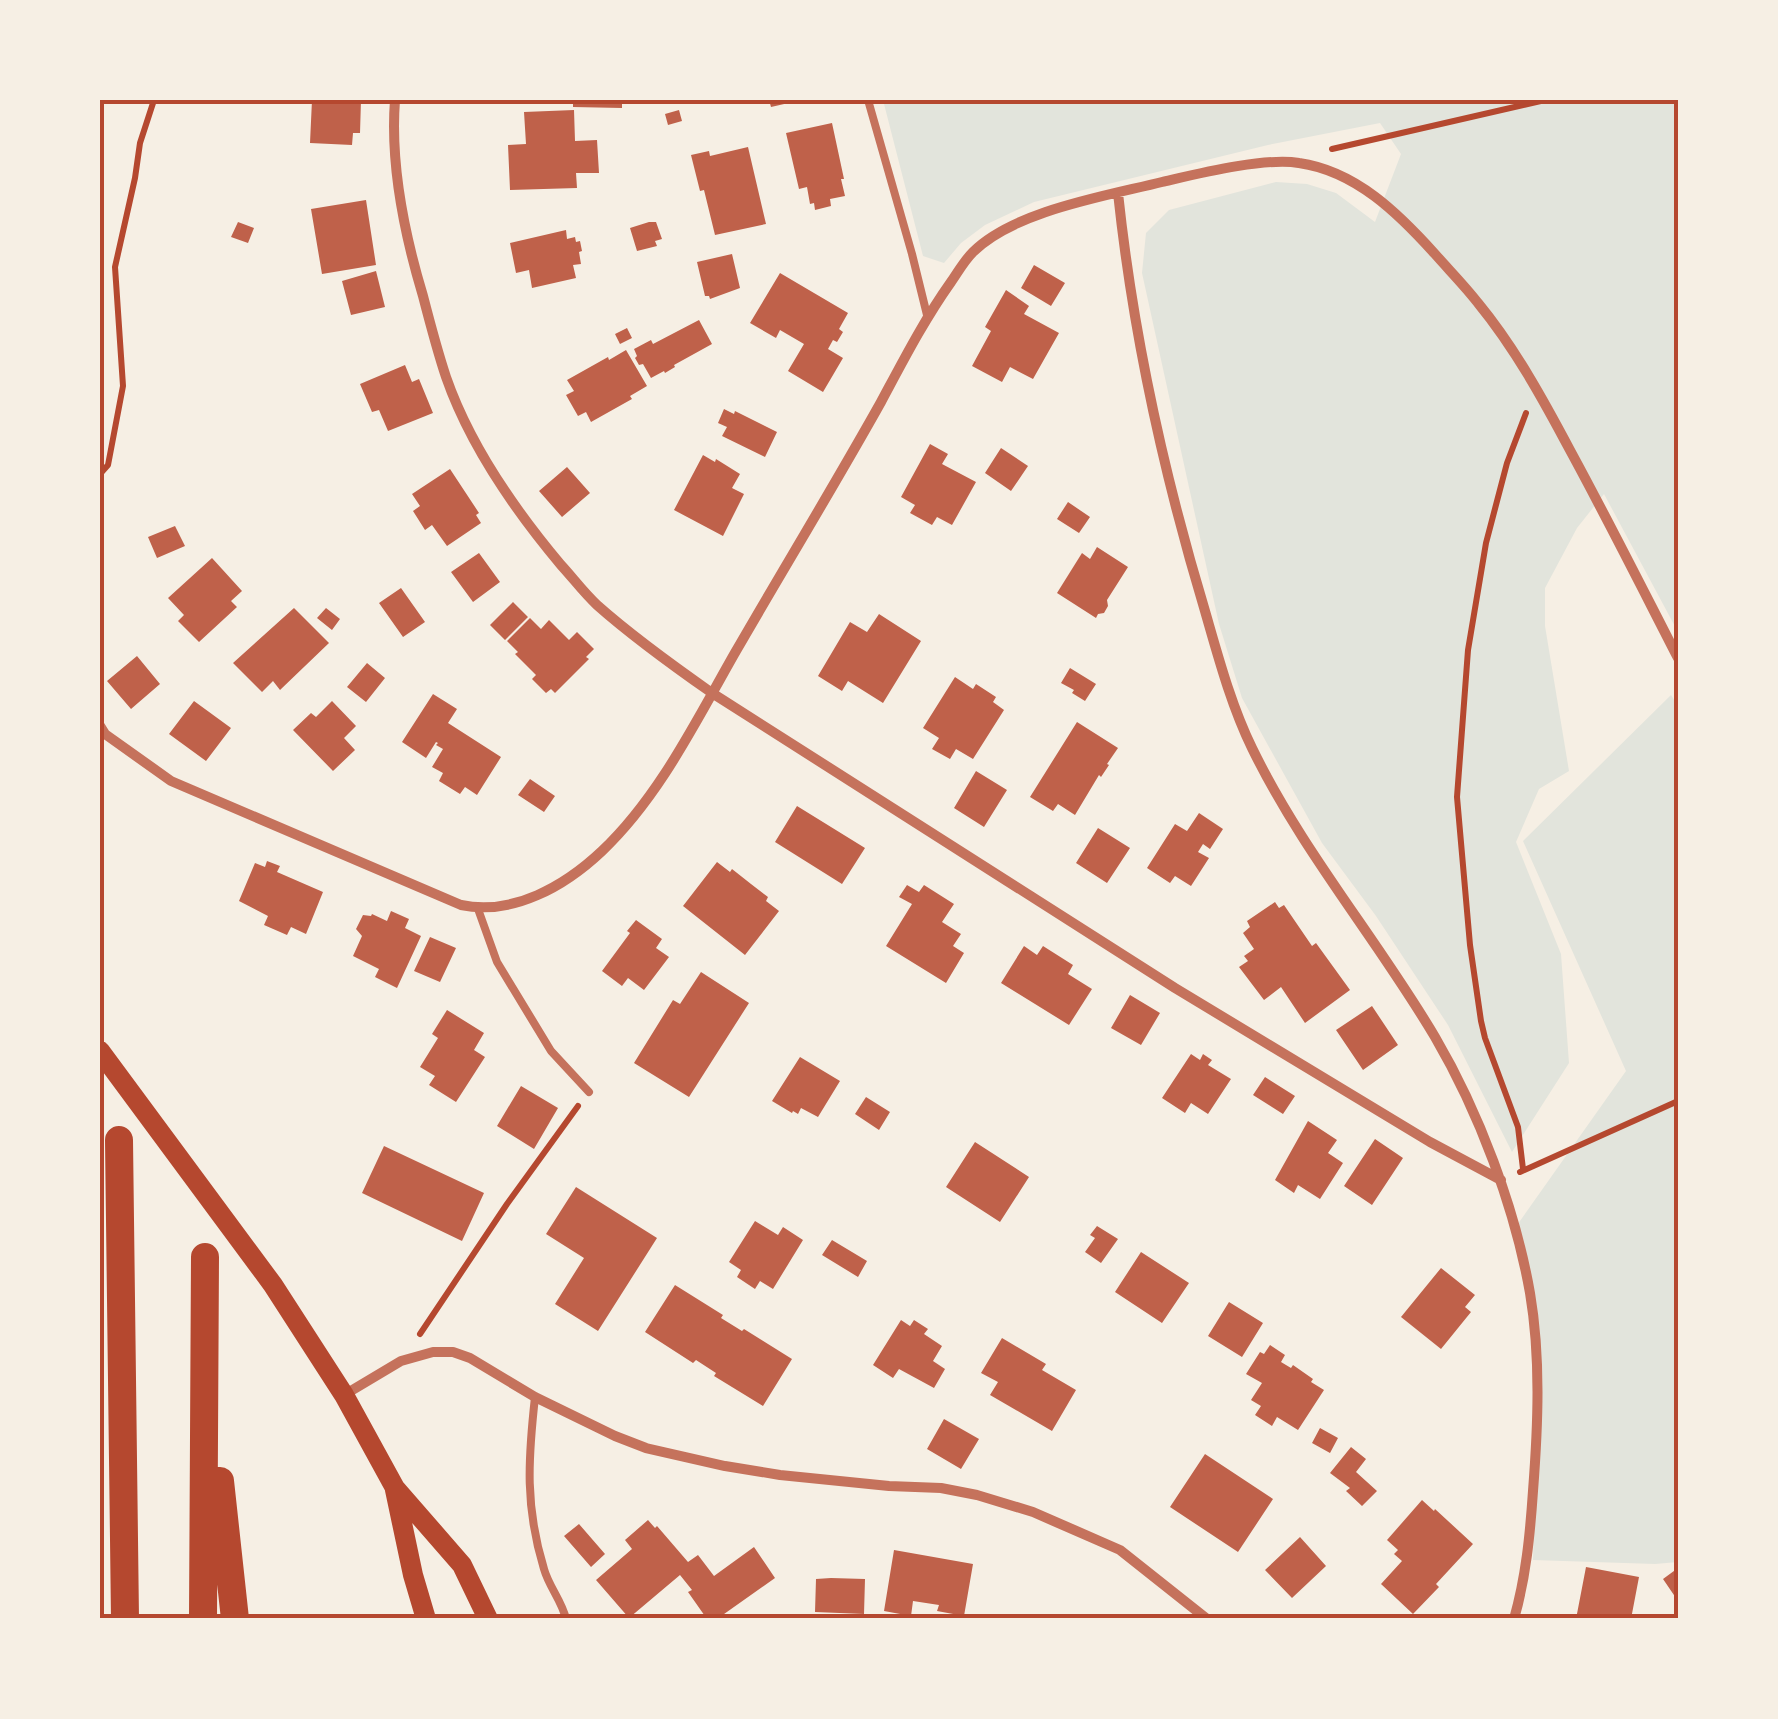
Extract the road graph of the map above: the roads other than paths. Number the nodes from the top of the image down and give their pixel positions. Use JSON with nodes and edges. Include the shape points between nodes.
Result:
{"nodes":[{"id":1,"x":395,"y":100,"type":"edge"},
{"id":2,"x":868,"y":100,"type":"edge"},
{"id":3,"x":1118,"y":193,"type":"junction"},
{"id":4,"x":927,"y":315,"type":"junction"},
{"id":5,"x":1678,"y":658,"type":"edge"},
{"id":6,"x":712,"y":693,"type":"junction"},
{"id":7,"x":100,"y":726,"type":"edge"},
{"id":8,"x":478,"y":909,"type":"junction"},
{"id":9,"x":100,"y":1051,"type":"edge"},
{"id":10,"x":589,"y":1092,"type":"road end"},
{"id":11,"x":119,"y":1140,"type":"dead end"},
{"id":12,"x":1501,"y":1180,"type":"junction"},
{"id":13,"x":205,"y":1257,"type":"dead end"},
{"id":14,"x":205,"y":1334,"type":"junction"},
{"id":15,"x":344,"y":1396,"type":"junction"},
{"id":16,"x":535,"y":1397,"type":"junction"},
{"id":17,"x":395,"y":1488,"type":"junction"},
{"id":18,"x":125,"y":1619,"type":"edge"},
{"id":19,"x":203,"y":1619,"type":"edge"},
{"id":20,"x":234,"y":1619,"type":"edge"},
{"id":21,"x":426,"y":1619,"type":"edge"},
{"id":22,"x":488,"y":1619,"type":"edge"},
{"id":23,"x":566,"y":1619,"type":"edge"},
{"id":24,"x":1208,"y":1619,"type":"edge"},
{"id":25,"x":1514,"y":1619,"type":"edge"}],
"edges":[{"from":1,"to":6,"type":"street","via":[[395,157],[414,268],[446,378],[495,478],[594,602]]},
{"from":2,"to":4,"type":"lane"},
{"from":3,"to":4,"type":"street","via":[[1061,206],[992,236],[970,254]]},
{"from":3,"to":5,"type":"street","via":[[1194,174],[1301,163],[1340,175],[1386,205],[1478,302],[1535,389]]},
{"from":3,"to":12,"type":"street","via":[[1126,271],[1161,443],[1191,565],[1244,729],[1303,839],[1453,1069]]},
{"from":4,"to":6,"type":"street"},
{"from":6,"to":8,"type":"street","via":[[640,807],[603,850],[544,892]]},
{"from":6,"to":12,"type":"street","via":[[1159,978]]},
{"from":7,"to":8,"type":"street","via":[[171,780]]},
{"from":8,"to":10,"type":"lane","via":[[498,962],[551,1051]]},
{"from":9,"to":15,"type":"main road","via":[[272,1285]]},
{"from":11,"to":18,"type":"highway"},
{"from":12,"to":25,"type":"street","via":[[1530,1294],[1536,1368],[1528,1553]]},
{"from":13,"to":14,"type":"highway"},
{"from":14,"to":19,"type":"highway"},
{"from":14,"to":20,"type":"highway"},
{"from":15,"to":16,"type":"street","via":[[404,1360],[453,1352]]},
{"from":15,"to":17,"type":"main road"},
{"from":16,"to":23,"type":"lane","via":[[528,1478],[533,1532]]},
{"from":16,"to":24,"type":"street","via":[[615,1436],[686,1458],[813,1479],[941,1488],[1033,1512],[1120,1550]]},
{"from":17,"to":21,"type":"main road"},
{"from":17,"to":22,"type":"main road","via":[[462,1565]]}]}
